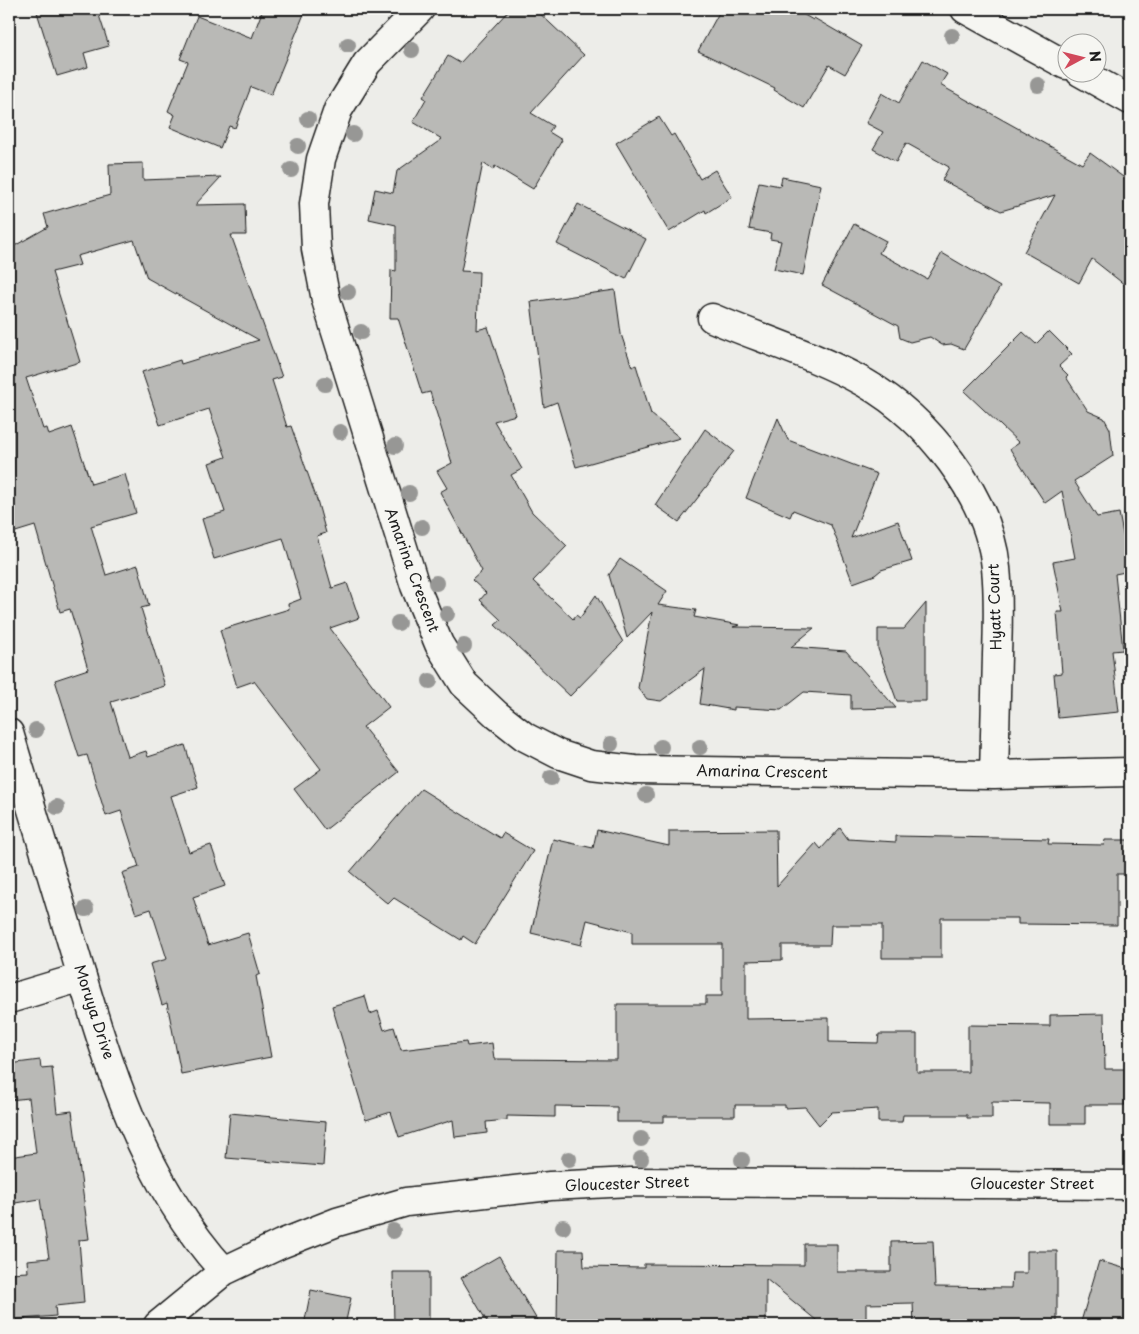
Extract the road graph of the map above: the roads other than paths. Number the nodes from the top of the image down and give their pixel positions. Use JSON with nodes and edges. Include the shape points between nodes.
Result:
{"nodes":[{"id":1,"x":420,"y":9,"type":"edge"},
{"id":2,"x":966,"y":9,"type":"edge"},
{"id":3,"x":1056,"y":59,"type":"edge"},
{"id":4,"x":1098,"y":82,"type":"edge"},
{"id":5,"x":1130,"y":100,"type":"edge"},
{"id":6,"x":712,"y":318,"type":"dead end"},
{"id":7,"x":9,"y":733,"type":"edge"},
{"id":8,"x":1130,"y":772,"type":"edge"},
{"id":9,"x":994,"y":775,"type":"junction"},
{"id":10,"x":82,"y":977,"type":"junction"},
{"id":11,"x":9,"y":999,"type":"edge"},
{"id":12,"x":1130,"y":1185,"type":"edge"},
{"id":13,"x":224,"y":1271,"type":"junction"},
{"id":14,"x":158,"y":1325,"type":"edge"}],
"edges":[{"from":1,"to":9,"type":"street","name":"Amarina Crescent","via":[[367,63],[338,110],[321,159],[314,204],[316,249],[326,300],[415,586],[439,644],[464,684],[525,738],[591,765],[635,770]]},
{"from":2,"to":3,"type":"street"},
{"from":4,"to":5,"type":"street"},
{"from":6,"to":9,"type":"street","name":"Hyatt Court","via":[[828,366],[894,402],[944,451],[962,479],[985,524],[996,566]]},
{"from":7,"to":10,"type":"street","name":"Moruya Drive"},
{"from":8,"to":9,"type":"street","name":"Amarina Crescent"},
{"from":10,"to":11,"type":"street"},
{"from":10,"to":13,"type":"street","name":"Moruya Drive","via":[[141,1143],[197,1241]]},
{"from":12,"to":13,"type":"street","name":"Gloucester Street","via":[[631,1182],[550,1186],[406,1202],[337,1222]]},
{"from":13,"to":14,"type":"street","name":"Gloucester Street"}]}
